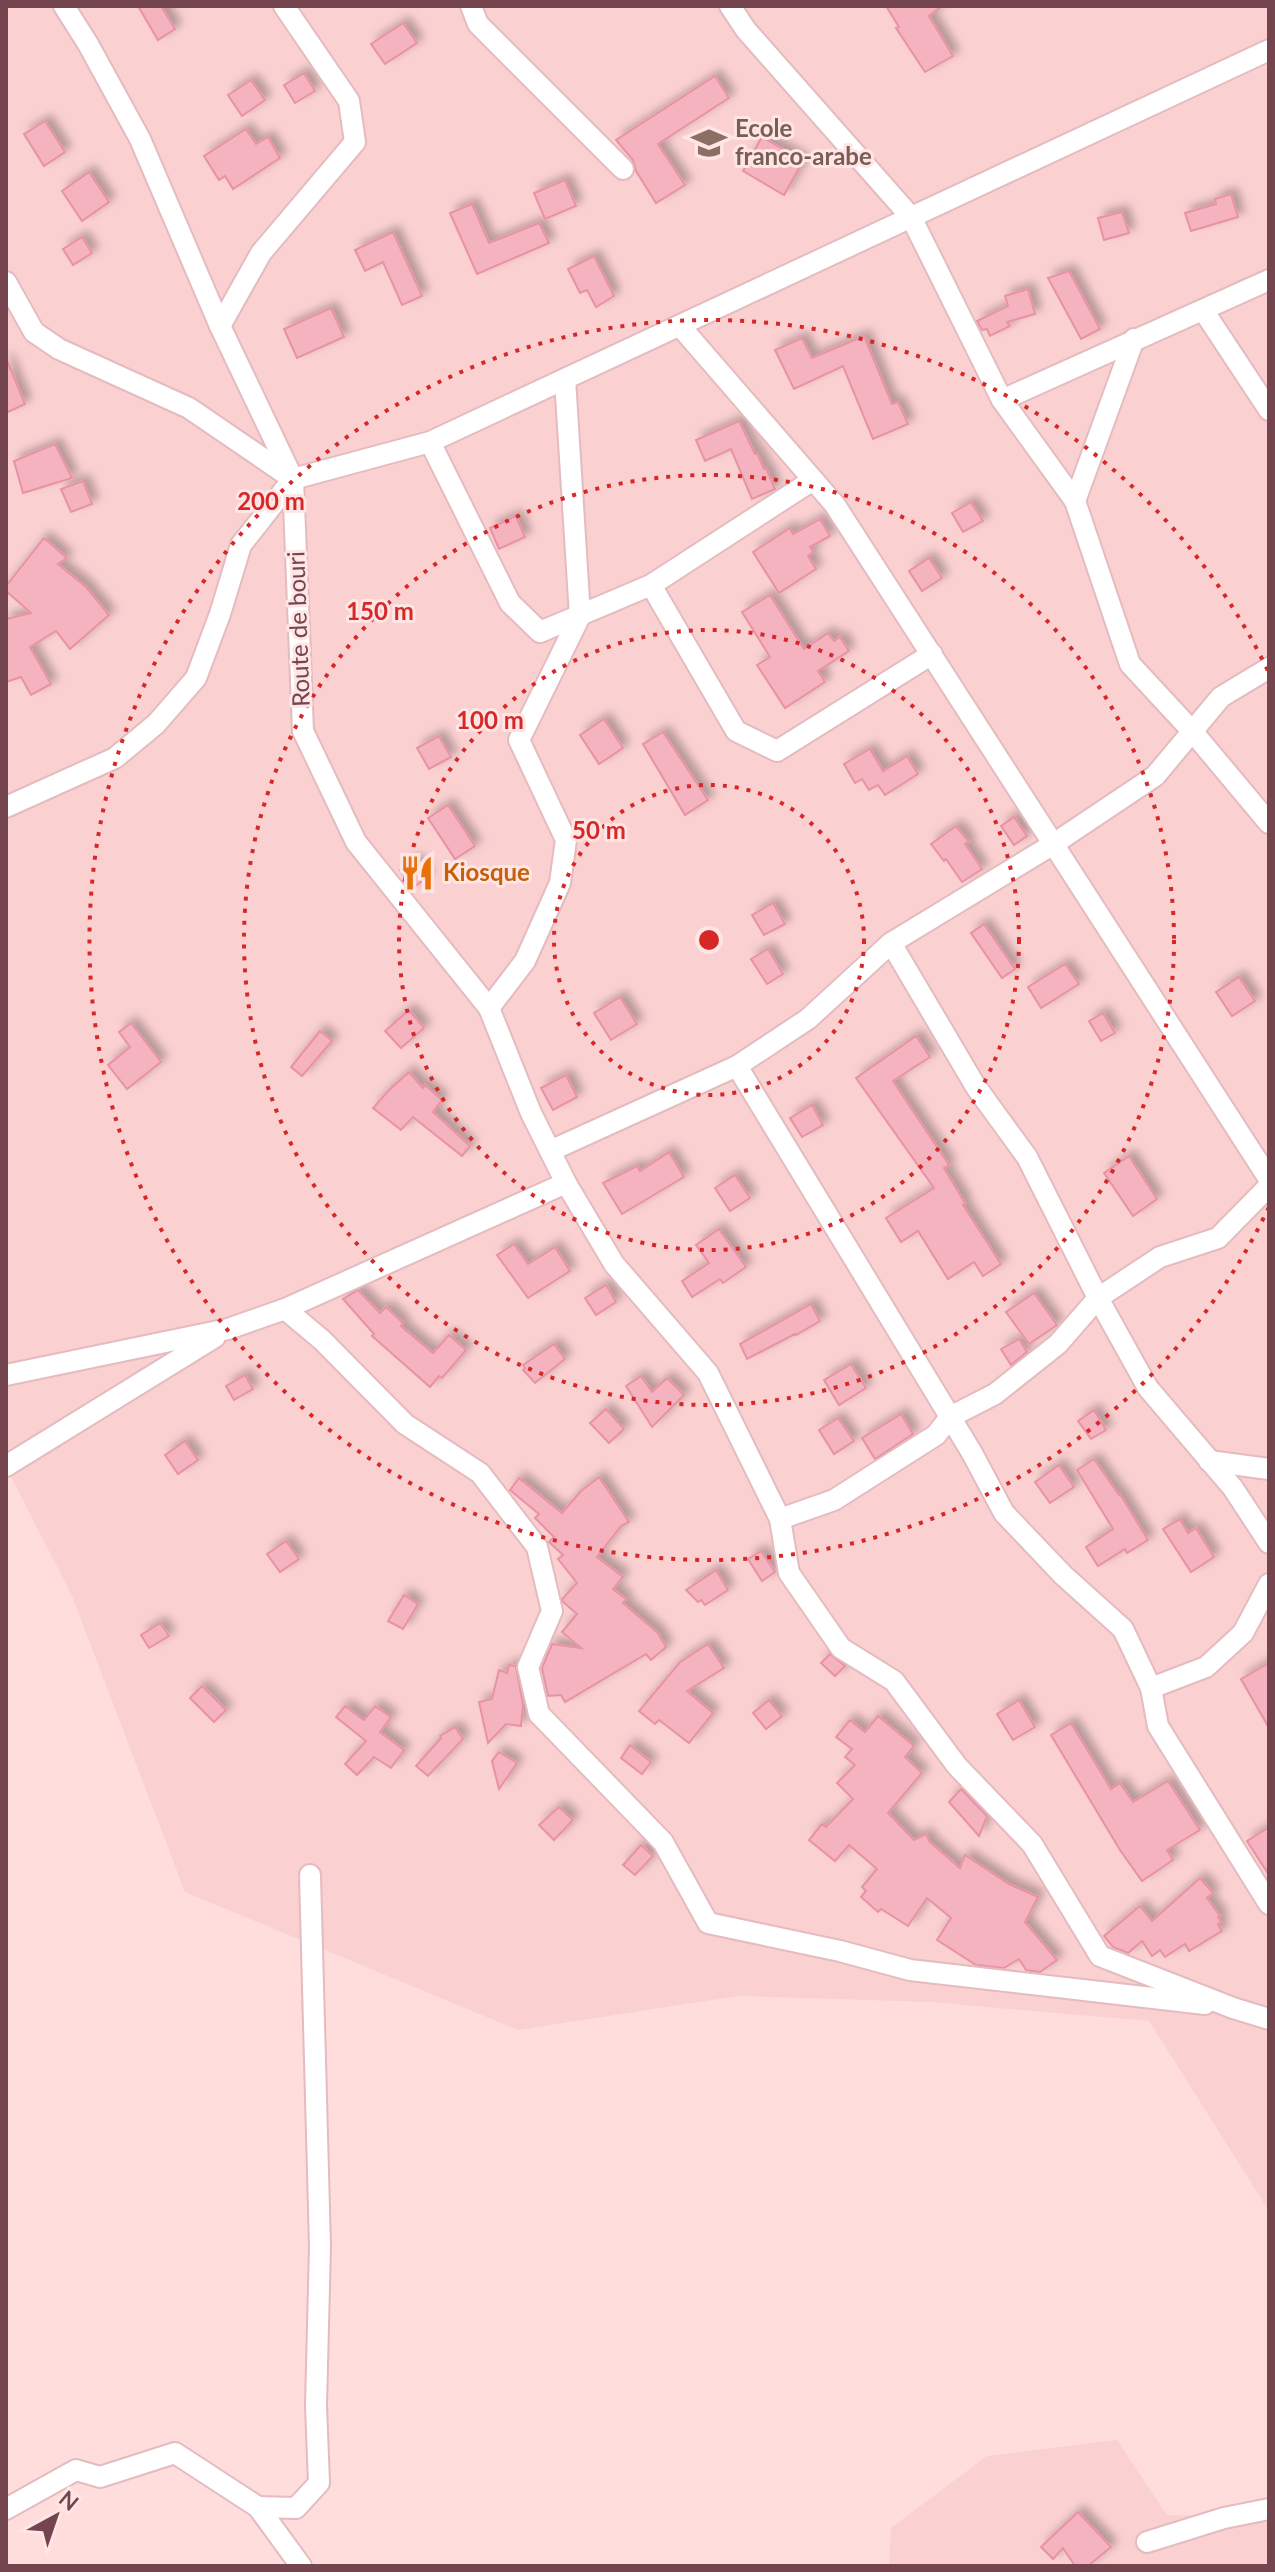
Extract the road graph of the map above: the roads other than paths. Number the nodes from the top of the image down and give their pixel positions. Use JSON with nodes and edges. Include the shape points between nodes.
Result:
{"nodes":[{"id":1,"x":64,"y":6,"type":"edge"},
{"id":2,"x":284,"y":6,"type":"edge"},
{"id":3,"x":471,"y":6,"type":"edge"},
{"id":4,"x":730,"y":6,"type":"edge"},
{"id":5,"x":1269,"y":50,"type":"edge"},
{"id":6,"x":623,"y":169,"type":"dead end"},
{"id":7,"x":911,"y":217,"type":"junction"},
{"id":8,"x":1269,"y":280,"type":"edge"},
{"id":9,"x":6,"y":282,"type":"edge"},
{"id":10,"x":1203,"y":310,"type":"junction"},
{"id":11,"x":220,"y":326,"type":"junction"},
{"id":12,"x":680,"y":326,"type":"junction"},
{"id":13,"x":1134,"y":339,"type":"junction"},
{"id":14,"x":565,"y":379,"type":"junction"},
{"id":15,"x":1002,"y":400,"type":"junction"},
{"id":16,"x":1269,"y":410,"type":"edge"},
{"id":17,"x":430,"y":442,"type":"junction"},
{"id":18,"x":293,"y":479,"type":"junction"},
{"id":19,"x":813,"y":480,"type":"junction"},
{"id":20,"x":1075,"y":501,"type":"junction"},
{"id":21,"x":651,"y":585,"type":"junction"},
{"id":22,"x":580,"y":616,"type":"junction"},
{"id":23,"x":932,"y":654,"type":"junction"},
{"id":24,"x":1269,"y":668,"type":"edge"},
{"id":25,"x":1192,"y":731,"type":"junction"},
{"id":26,"x":6,"y":807,"type":"edge"},
{"id":27,"x":1269,"y":823,"type":"edge"},
{"id":28,"x":1052,"y":845,"type":"junction"},
{"id":29,"x":891,"y":943,"type":"junction"},
{"id":30,"x":489,"y":1008,"type":"junction"},
{"id":31,"x":737,"y":1066,"type":"junction"},
{"id":32,"x":550,"y":1151,"type":"junction"},
{"id":33,"x":1269,"y":1179,"type":"edge"},
{"id":34,"x":566,"y":1183,"type":"junction"},
{"id":35,"x":1269,"y":1186,"type":"edge"},
{"id":36,"x":1098,"y":1298,"type":"junction"},
{"id":37,"x":285,"y":1309,"type":"junction"},
{"id":38,"x":228,"y":1329,"type":"junction"},
{"id":39,"x":6,"y":1375,"type":"edge"},
{"id":40,"x":950,"y":1417,"type":"junction"},
{"id":41,"x":1209,"y":1461,"type":"junction"},
{"id":42,"x":6,"y":1466,"type":"edge"},
{"id":43,"x":1269,"y":1469,"type":"edge"},
{"id":44,"x":780,"y":1519,"type":"junction"},
{"id":45,"x":1269,"y":1543,"type":"edge"},
{"id":46,"x":1269,"y":1584,"type":"edge"},
{"id":47,"x":1151,"y":1688,"type":"junction"},
{"id":48,"x":310,"y":1875,"type":"dead end"},
{"id":49,"x":1269,"y":1904,"type":"edge"},
{"id":50,"x":1233,"y":2008,"type":"junction"},
{"id":51,"x":1269,"y":2019,"type":"edge"},
{"id":52,"x":258,"y":2507,"type":"junction"},
{"id":53,"x":6,"y":2509,"type":"edge"},
{"id":54,"x":1269,"y":2509,"type":"edge"},
{"id":55,"x":1147,"y":2542,"type":"dead end"},
{"id":56,"x":301,"y":2566,"type":"edge"}],
"edges":[{"from":1,"to":11,"type":"street","name":"Route de bouri","via":[[140,139]]},
{"from":2,"to":11,"type":"street","via":[[349,101],[355,142],[261,253]]},
{"from":3,"to":6,"type":"street","via":[[478,24]]},
{"from":4,"to":7,"type":"street"},
{"from":5,"to":7,"type":"street"},
{"from":7,"to":12,"type":"street"},
{"from":7,"to":15,"type":"street"},
{"from":8,"to":10,"type":"street"},
{"from":9,"to":18,"type":"street","via":[[34,332],[59,349],[189,408]]},
{"from":10,"to":13,"type":"street"},
{"from":10,"to":16,"type":"street"},
{"from":11,"to":18,"type":"street","name":"Route de bouri"},
{"from":12,"to":14,"type":"street"},
{"from":12,"to":19,"type":"street"},
{"from":13,"to":15,"type":"street"},
{"from":13,"to":20,"type":"street"},
{"from":14,"to":17,"type":"street"},
{"from":14,"to":22,"type":"street"},
{"from":15,"to":20,"type":"street"},
{"from":17,"to":18,"type":"street"},
{"from":17,"to":22,"type":"street","via":[[510,603],[540,632]]},
{"from":18,"to":26,"type":"street","via":[[241,545],[196,678],[156,724],[115,758]]},
{"from":18,"to":30,"type":"street","name":"Route de bouri","via":[[303,731],[356,842]]},
{"from":19,"to":21,"type":"street"},
{"from":19,"to":23,"type":"street","via":[[835,505]]},
{"from":20,"to":25,"type":"street","via":[[1130,664]]},
{"from":21,"to":22,"type":"street"},
{"from":21,"to":23,"type":"street","via":[[736,731],[777,751]]},
{"from":22,"to":30,"type":"street","via":[[519,740],[566,840],[560,883],[525,961]]},
{"from":23,"to":28,"type":"street"},
{"from":24,"to":25,"type":"street","via":[[1221,697]]},
{"from":25,"to":27,"type":"street"},
{"from":25,"to":28,"type":"street","via":[[1155,776]]},
{"from":28,"to":29,"type":"street"},
{"from":28,"to":33,"type":"street"},
{"from":29,"to":31,"type":"street","via":[[808,1019]]},
{"from":29,"to":36,"type":"street","via":[[976,1087],[1027,1157]]},
{"from":30,"to":32,"type":"street","name":"Route de bouri"},
{"from":31,"to":32,"type":"street"},
{"from":31,"to":40,"type":"street"},
{"from":32,"to":34,"type":"street","name":"Route de bouri"},
{"from":34,"to":37,"type":"street"},
{"from":34,"to":44,"type":"street","name":"Route de bouri","via":[[614,1264],[708,1373]]},
{"from":35,"to":36,"type":"street","via":[[1218,1238],[1160,1257]]},
{"from":36,"to":40,"type":"street","via":[[1058,1344],[995,1394]]},
{"from":36,"to":41,"type":"street","via":[[1148,1388]]},
{"from":37,"to":38,"type":"street"},
{"from":37,"to":50,"type":"street","via":[[405,1424],[480,1473],[537,1547],[552,1611],[528,1667],[539,1714],[663,1842],[708,1923],[910,1970]]},
{"from":38,"to":39,"type":"street"},
{"from":38,"to":42,"type":"street"},
{"from":40,"to":44,"type":"street","via":[[936,1435],[834,1500]]},
{"from":40,"to":47,"type":"street","via":[[1004,1513],[1123,1629]]},
{"from":41,"to":43,"type":"street"},
{"from":41,"to":45,"type":"street"},
{"from":44,"to":50,"type":"street","name":"Route de bouri","via":[[789,1573],[841,1648],[894,1681],[957,1766],[1032,1844],[1100,1956]]},
{"from":46,"to":47,"type":"street","via":[[1243,1633],[1206,1667]]},
{"from":47,"to":49,"type":"street","via":[[1158,1726]]},
{"from":48,"to":52,"type":"street","via":[[320,2246],[319,2483],[296,2508]]},
{"from":50,"to":51,"type":"street"},
{"from":52,"to":53,"type":"street","via":[[175,2453],[100,2477],[76,2470]]},
{"from":52,"to":56,"type":"street"},
{"from":54,"to":55,"type":"street"}]}
